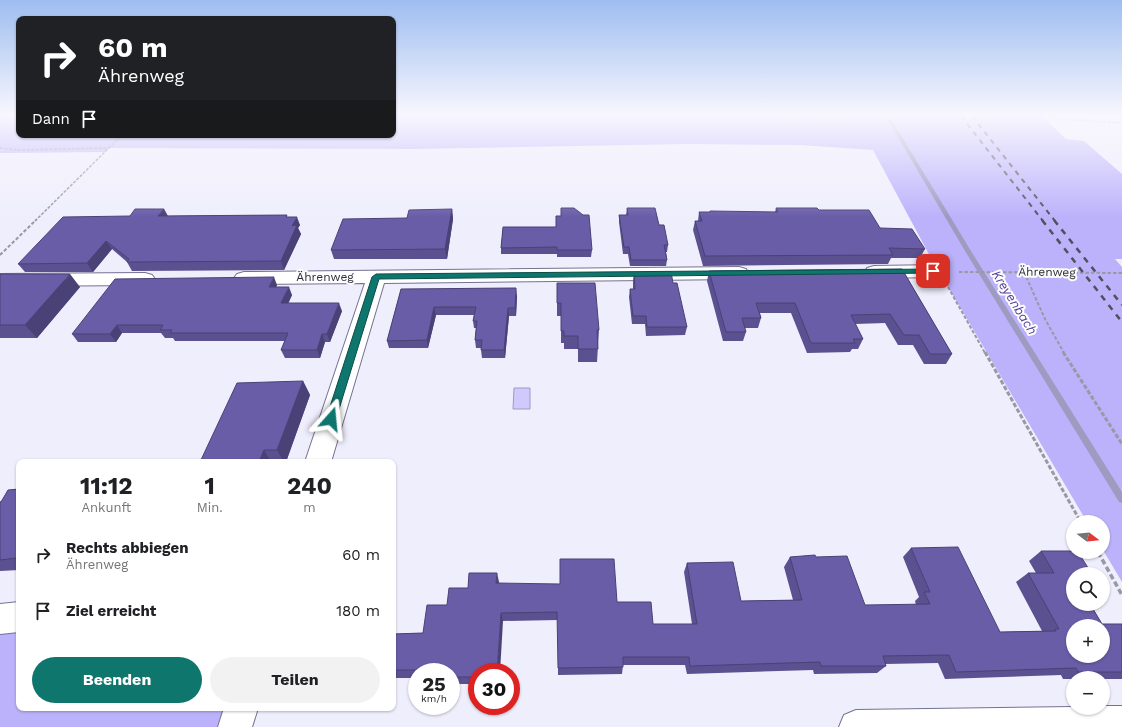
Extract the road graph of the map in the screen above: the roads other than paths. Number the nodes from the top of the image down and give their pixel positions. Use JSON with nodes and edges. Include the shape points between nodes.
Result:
{"nodes":[{"id":1,"x":938,"y":271,"type":"road end"},
{"id":2,"x":854,"y":272,"type":"edge"},
{"id":3,"x":758,"y":273,"type":"edge"},
{"id":4,"x":376,"y":277,"type":"junction"},
{"id":5,"x":227,"y":278,"type":"edge"},
{"id":6,"x":165,"y":279,"type":"edge"},
{"id":7,"x":0,"y":280,"type":"edge"},
{"id":8,"x":319,"y":459,"type":"edge"},
{"id":9,"x":16,"y":618,"type":"edge"},
{"id":10,"x":0,"y":619,"type":"edge"},
{"id":11,"x":240,"y":711,"type":"edge"},
{"id":12,"x":1122,"y":724,"type":"edge"},
{"id":13,"x":235,"y":727,"type":"edge"},
{"id":14,"x":856,"y":727,"type":"edge"}],
"edges":[{"from":1,"to":2,"type":"street"},
{"from":3,"to":4,"type":"street","name":"Ährenweg"},
{"from":4,"to":5,"type":"street","name":"Ährenweg"},
{"from":4,"to":8,"type":"street"},
{"from":6,"to":7,"type":"street"},
{"from":9,"to":10,"type":"street"},
{"from":11,"to":13,"type":"street"},
{"from":12,"to":14,"type":"street"}]}
